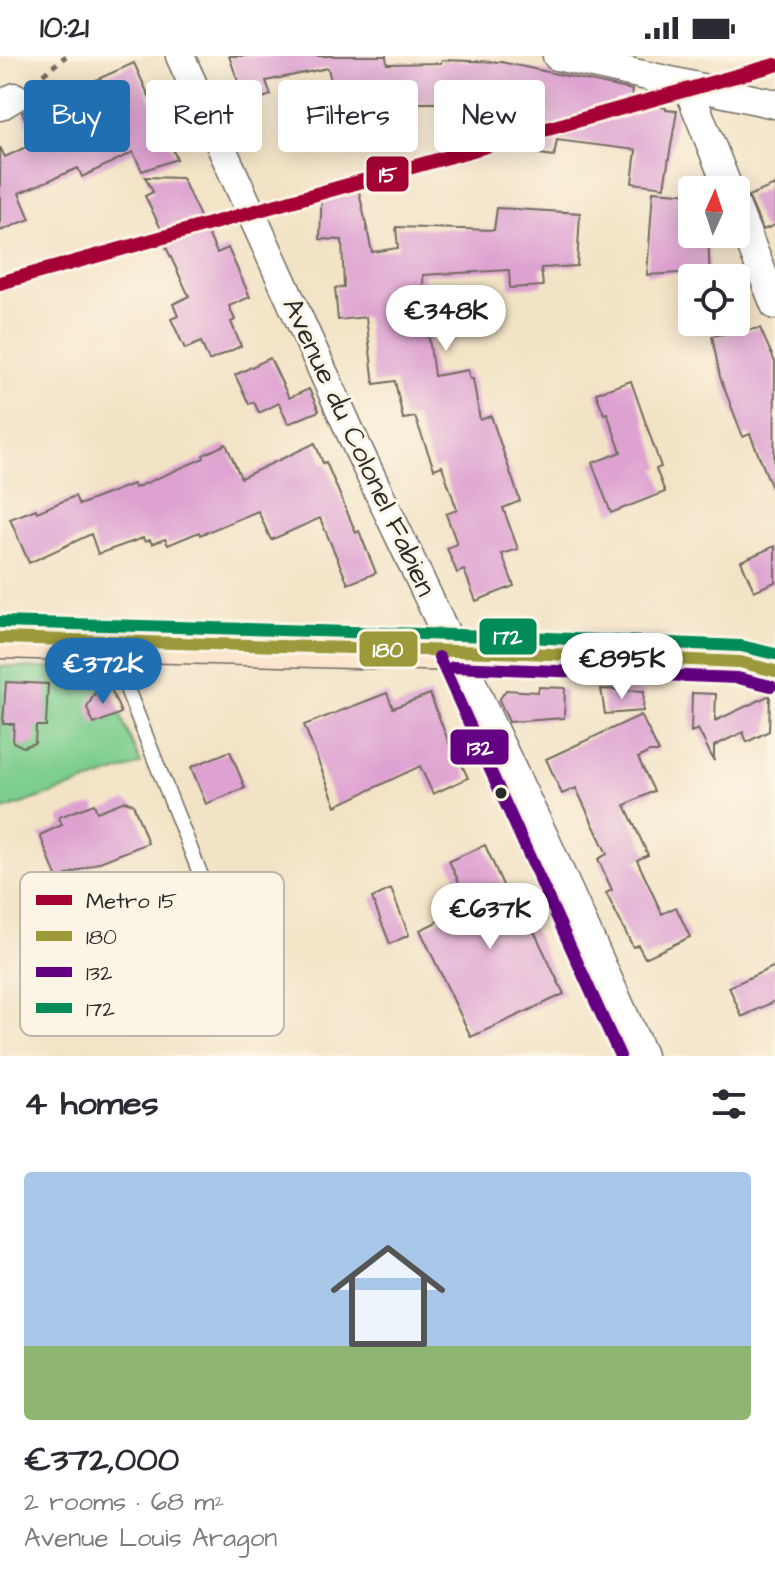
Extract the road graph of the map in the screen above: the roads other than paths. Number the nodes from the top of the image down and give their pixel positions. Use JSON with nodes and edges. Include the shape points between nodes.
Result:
{"nodes":[{"id":1,"x":180,"y":56,"type":"edge"},
{"id":2,"x":557,"y":56,"type":"edge"},
{"id":3,"x":687,"y":85,"type":"junction"},
{"id":4,"x":775,"y":104,"type":"edge"},
{"id":5,"x":723,"y":176,"type":"edge"},
{"id":6,"x":750,"y":242,"type":"edge"},
{"id":7,"x":775,"y":305,"type":"edge"},
{"id":8,"x":0,"y":638,"type":"edge"},
{"id":9,"x":108,"y":642,"type":"junction"},
{"id":10,"x":454,"y":651,"type":"junction"},
{"id":11,"x":763,"y":662,"type":"edge"},
{"id":12,"x":199,"y":872,"type":"edge"},
{"id":13,"x":638,"y":1056,"type":"edge"}],
"edges":[{"from":1,"to":10,"type":"street","name":"Avenue du Colonel Fabien"},
{"from":2,"to":3,"type":"street"},
{"from":3,"to":4,"type":"street"},
{"from":3,"to":5,"type":"street"},
{"from":6,"to":7,"type":"street"},
{"from":8,"to":9,"type":"main road"},
{"from":9,"to":10,"type":"main road"},
{"from":9,"to":12,"type":"lane"},
{"from":10,"to":11,"type":"main road"},
{"from":10,"to":13,"type":"street","name":"Avenue du Colonel Fabien"}]}
